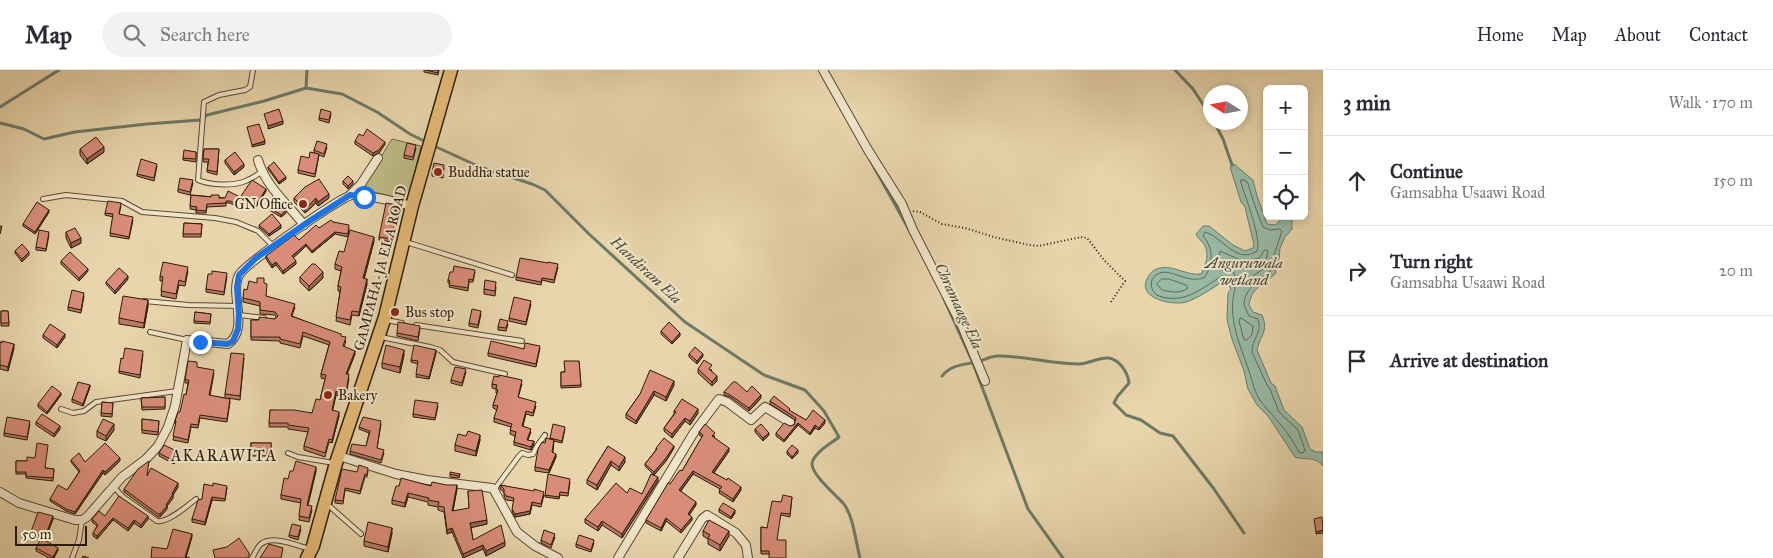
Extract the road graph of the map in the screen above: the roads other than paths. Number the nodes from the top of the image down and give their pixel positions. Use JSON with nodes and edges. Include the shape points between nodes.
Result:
{"nodes":[{"id":1,"x":253,"y":70,"type":"edge"},
{"id":2,"x":451,"y":70,"type":"edge"},
{"id":3,"x":823,"y":70,"type":"edge"},
{"id":4,"x":378,"y":158,"type":"dead end"},
{"id":5,"x":258,"y":160,"type":"dead end"},
{"id":6,"x":262,"y":172,"type":"junction"},
{"id":7,"x":350,"y":195,"type":"junction"},
{"id":8,"x":43,"y":199,"type":"dead end"},
{"id":9,"x":412,"y":206,"type":"junction"},
{"id":10,"x":304,"y":225,"type":"junction"},
{"id":11,"x":404,"y":242,"type":"junction"},
{"id":12,"x":273,"y":246,"type":"junction"},
{"id":13,"x":512,"y":275,"type":"dead end"},
{"id":14,"x":144,"y":301,"type":"edge"},
{"id":15,"x":238,"y":306,"type":"junction"},
{"id":16,"x":239,"y":315,"type":"junction"},
{"id":17,"x":274,"y":319,"type":"edge"},
{"id":18,"x":384,"y":320,"type":"junction"},
{"id":19,"x":404,"y":323,"type":"edge"},
{"id":20,"x":414,"y":324,"type":"edge"},
{"id":21,"x":150,"y":332,"type":"dead end"},
{"id":22,"x":379,"y":336,"type":"junction"},
{"id":23,"x":187,"y":340,"type":"junction"},
{"id":24,"x":522,"y":341,"type":"dead end"},
{"id":25,"x":505,"y":374,"type":"edge"},
{"id":26,"x":985,"y":381,"type":"dead end"},
{"id":27,"x":177,"y":391,"type":"junction"},
{"id":28,"x":61,"y":409,"type":"dead end"},
{"id":29,"x":790,"y":423,"type":"dead end"},
{"id":30,"x":545,"y":435,"type":"dead end"},
{"id":31,"x":288,"y":453,"type":"dead end"},
{"id":32,"x":337,"y":460,"type":"junction"},
{"id":33,"x":114,"y":487,"type":"junction"},
{"id":34,"x":494,"y":490,"type":"junction"},
{"id":35,"x":0,"y":492,"type":"edge"},
{"id":36,"x":196,"y":499,"type":"edge"},
{"id":37,"x":326,"y":503,"type":"junction"},
{"id":38,"x":82,"y":520,"type":"junction"},
{"id":39,"x":361,"y":534,"type":"dead end"},
{"id":40,"x":309,"y":554,"type":"edge"},
{"id":41,"x":72,"y":558,"type":"edge"},
{"id":42,"x":252,"y":558,"type":"edge"},
{"id":43,"x":558,"y":558,"type":"edge"},
{"id":44,"x":618,"y":558,"type":"edge"},
{"id":45,"x":678,"y":558,"type":"edge"},
{"id":46,"x":748,"y":558,"type":"edge"}],
"edges":[{"from":1,"to":6,"type":"lane","via":[[250,86],[245,90],[219,95],[204,102],[198,180],[230,184],[244,182]]},
{"from":2,"to":9,"type":"highway","name":"GAMPAHA-JA ELA ROAD"},
{"from":3,"to":26,"type":"street","via":[[902,204],[962,326]]},
{"from":4,"to":7,"type":"street"},
{"from":5,"to":6,"type":"street"},
{"from":6,"to":10,"type":"street"},
{"from":7,"to":9,"type":"street"},
{"from":7,"to":10,"type":"street"},
{"from":8,"to":12,"type":"lane","via":[[66,194],[122,201],[142,212],[222,219],[258,231]]},
{"from":9,"to":11,"type":"highway","name":"GAMPAHA-JA ELA ROAD"},
{"from":10,"to":12,"type":"street"},
{"from":11,"to":13,"type":"lane"},
{"from":11,"to":18,"type":"highway","name":"GAMPAHA-JA ELA ROAD"},
{"from":12,"to":15,"type":"street","via":[[239,275]]},
{"from":14,"to":15,"type":"lane"},
{"from":15,"to":16,"type":"street"},
{"from":16,"to":17,"type":"lane"},
{"from":16,"to":23,"type":"street","via":[[236,335],[228,344]]},
{"from":18,"to":19,"type":"lane"},
{"from":18,"to":22,"type":"highway","name":"GAMPAHA-JA ELA ROAD"},
{"from":20,"to":24,"type":"lane"},
{"from":21,"to":23,"type":"lane"},
{"from":22,"to":25,"type":"lane","via":[[440,350],[453,362]]},
{"from":22,"to":32,"type":"highway","name":"GAMPAHA-JA ELA ROAD"},
{"from":23,"to":27,"type":"street"},
{"from":27,"to":28,"type":"lane","via":[[96,402],[84,411],[73,413]]},
{"from":27,"to":33,"type":"street","via":[[168,427],[158,446]]},
{"from":29,"to":44,"type":"street","via":[[765,407],[752,420],[719,399],[693,434]]},
{"from":30,"to":34,"type":"lane","via":[[533,454],[522,453],[519,456]]},
{"from":31,"to":32,"type":"lane","via":[[298,458]]},
{"from":32,"to":34,"type":"street","via":[[427,480]]},
{"from":32,"to":37,"type":"highway","name":"GAMPAHA-JA ELA ROAD"},
{"from":33,"to":36,"type":"lane","via":[[123,498],[161,522]]},
{"from":33,"to":38,"type":"street"},
{"from":34,"to":43,"type":"street","via":[[517,532]]},
{"from":35,"to":38,"type":"street","via":[[18,503]]},
{"from":37,"to":39,"type":"lane"},
{"from":37,"to":40,"type":"highway","name":"GAMPAHA-JA ELA ROAD"},
{"from":38,"to":41,"type":"lane"},
{"from":40,"to":42,"type":"lane","via":[[292,544],[267,541],[260,545]]},
{"from":45,"to":46,"type":"street","via":[[707,515],[736,533],[746,545]]}]}
